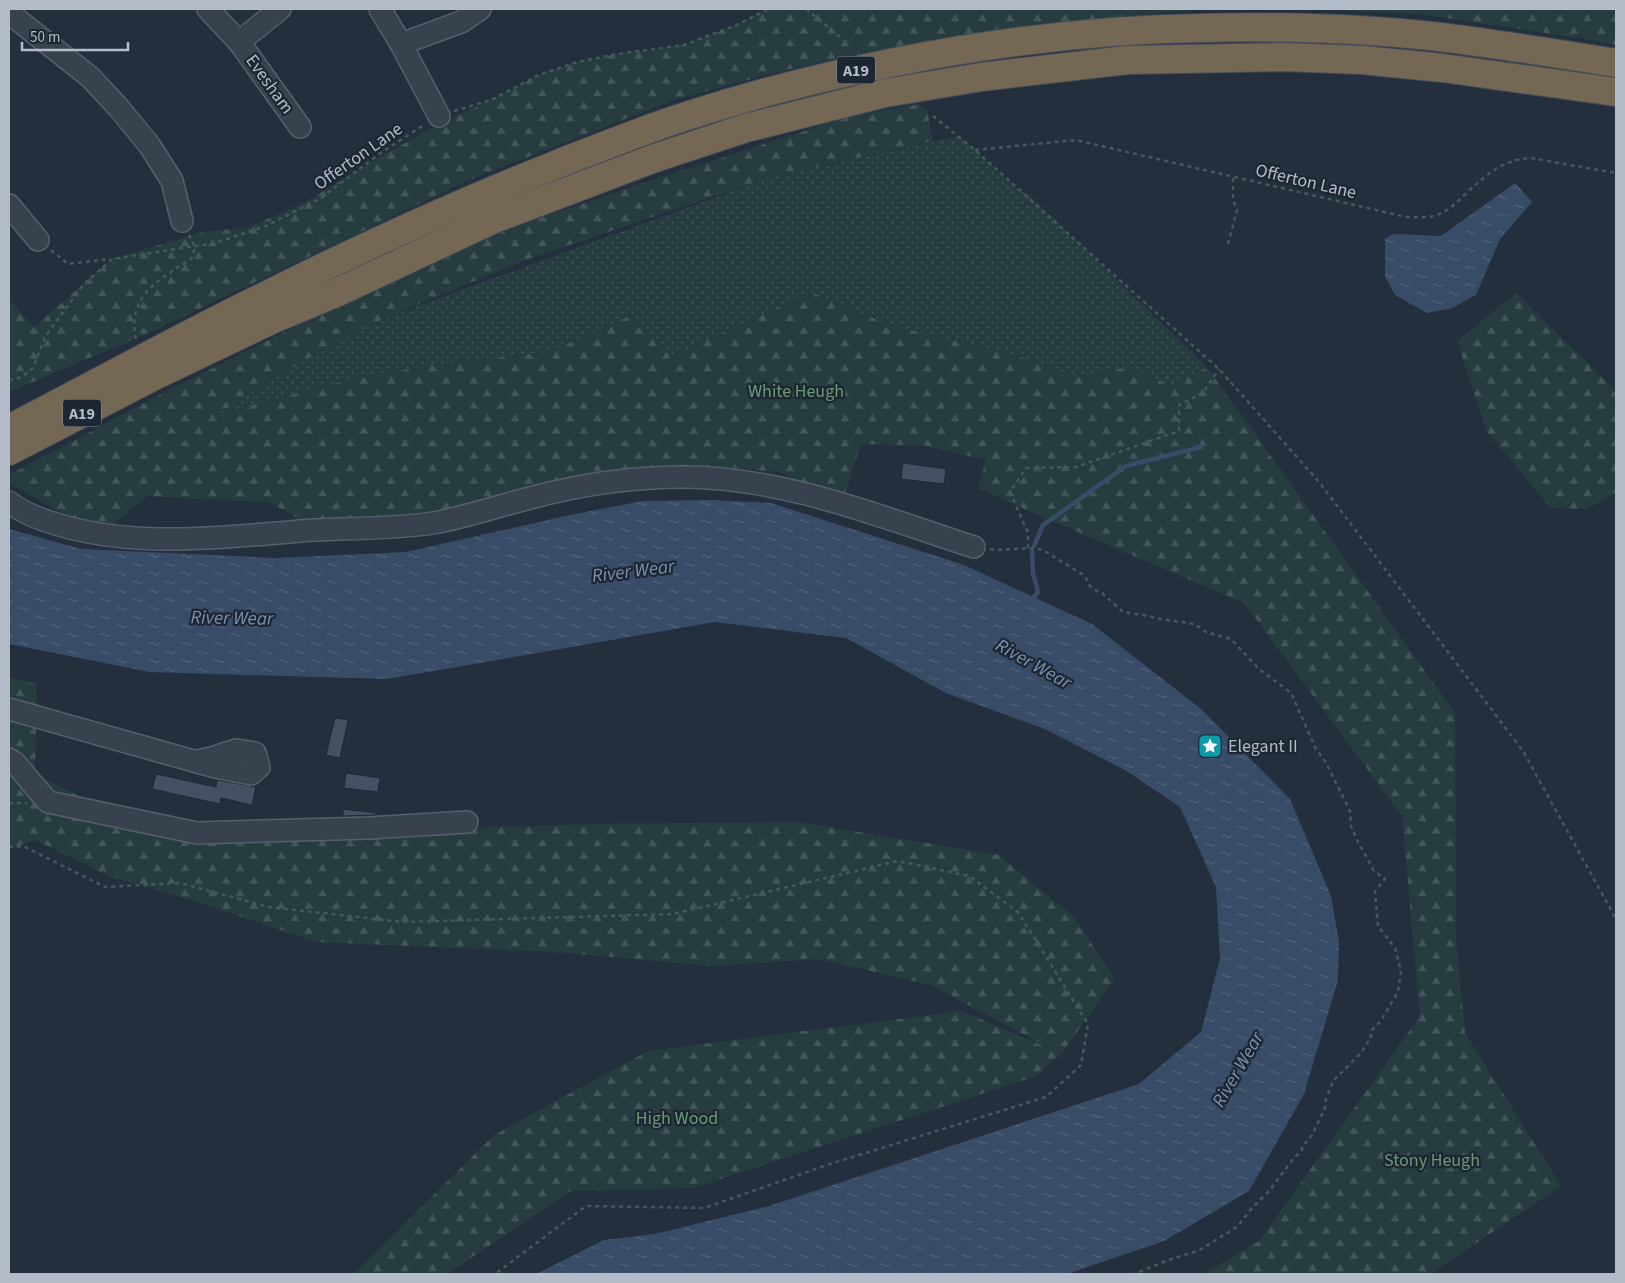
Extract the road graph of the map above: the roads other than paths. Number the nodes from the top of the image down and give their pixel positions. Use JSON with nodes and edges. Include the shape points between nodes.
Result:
{"nodes":[{"id":1,"x":208,"y":9,"type":"edge"},
{"id":2,"x":280,"y":9,"type":"edge"},
{"id":3,"x":380,"y":9,"type":"edge"},
{"id":4,"x":480,"y":9,"type":"edge"},
{"id":5,"x":9,"y":13,"type":"edge"},
{"id":6,"x":239,"y":42,"type":"junction"},
{"id":7,"x":401,"y":44,"type":"junction"},
{"id":8,"x":1616,"y":63,"type":"edge"},
{"id":9,"x":1616,"y":92,"type":"edge"},
{"id":10,"x":439,"y":116,"type":"road end"},
{"id":11,"x":300,"y":127,"type":"dead end"},
{"id":12,"x":9,"y":206,"type":"edge"},
{"id":13,"x":182,"y":221,"type":"road end"},
{"id":14,"x":38,"y":240,"type":"road end"},
{"id":15,"x":147,"y":359,"type":"junction"},
{"id":16,"x":9,"y":429,"type":"edge"},
{"id":17,"x":9,"y":451,"type":"edge"},
{"id":18,"x":9,"y":502,"type":"edge"},
{"id":19,"x":974,"y":547,"type":"road end"},
{"id":20,"x":9,"y":709,"type":"edge"},
{"id":21,"x":12,"y":761,"type":"edge"},
{"id":22,"x":196,"y":761,"type":"dead end"},
{"id":23,"x":467,"y":822,"type":"dead end"}],
"edges":[{"from":1,"to":6,"type":"street","name":"Evesham"},
{"from":2,"to":6,"type":"street","name":"Evesham"},
{"from":3,"to":7,"type":"street"},
{"from":4,"to":7,"type":"street","via":[[461,22]]},
{"from":5,"to":13,"type":"street","via":[[90,77],[125,115],[172,181]]},
{"from":6,"to":11,"type":"street","name":"Evesham"},
{"from":7,"to":10,"type":"street"},
{"from":8,"to":15,"type":"highway","number":"A19","via":[[1448,38],[1286,27],[1199,28],[1043,38],[900,61],[808,81],[641,131],[462,203],[264,296]]},
{"from":9,"to":15,"type":"highway","number":"A19","via":[[1444,68],[1362,60],[1275,57],[1127,60],[981,77],[885,93],[746,128],[655,158]]},
{"from":12,"to":14,"type":"street"},
{"from":15,"to":16,"type":"highway","number":"A19"},
{"from":15,"to":17,"type":"highway","number":"A19"},
{"from":18,"to":19,"type":"street","via":[[44,521],[86,533],[168,540],[404,526],[435,522],[569,489],[688,477],[809,495]]},
{"from":20,"to":22,"type":"street"},
{"from":21,"to":23,"type":"street","via":[[48,802],[196,833]]}]}
